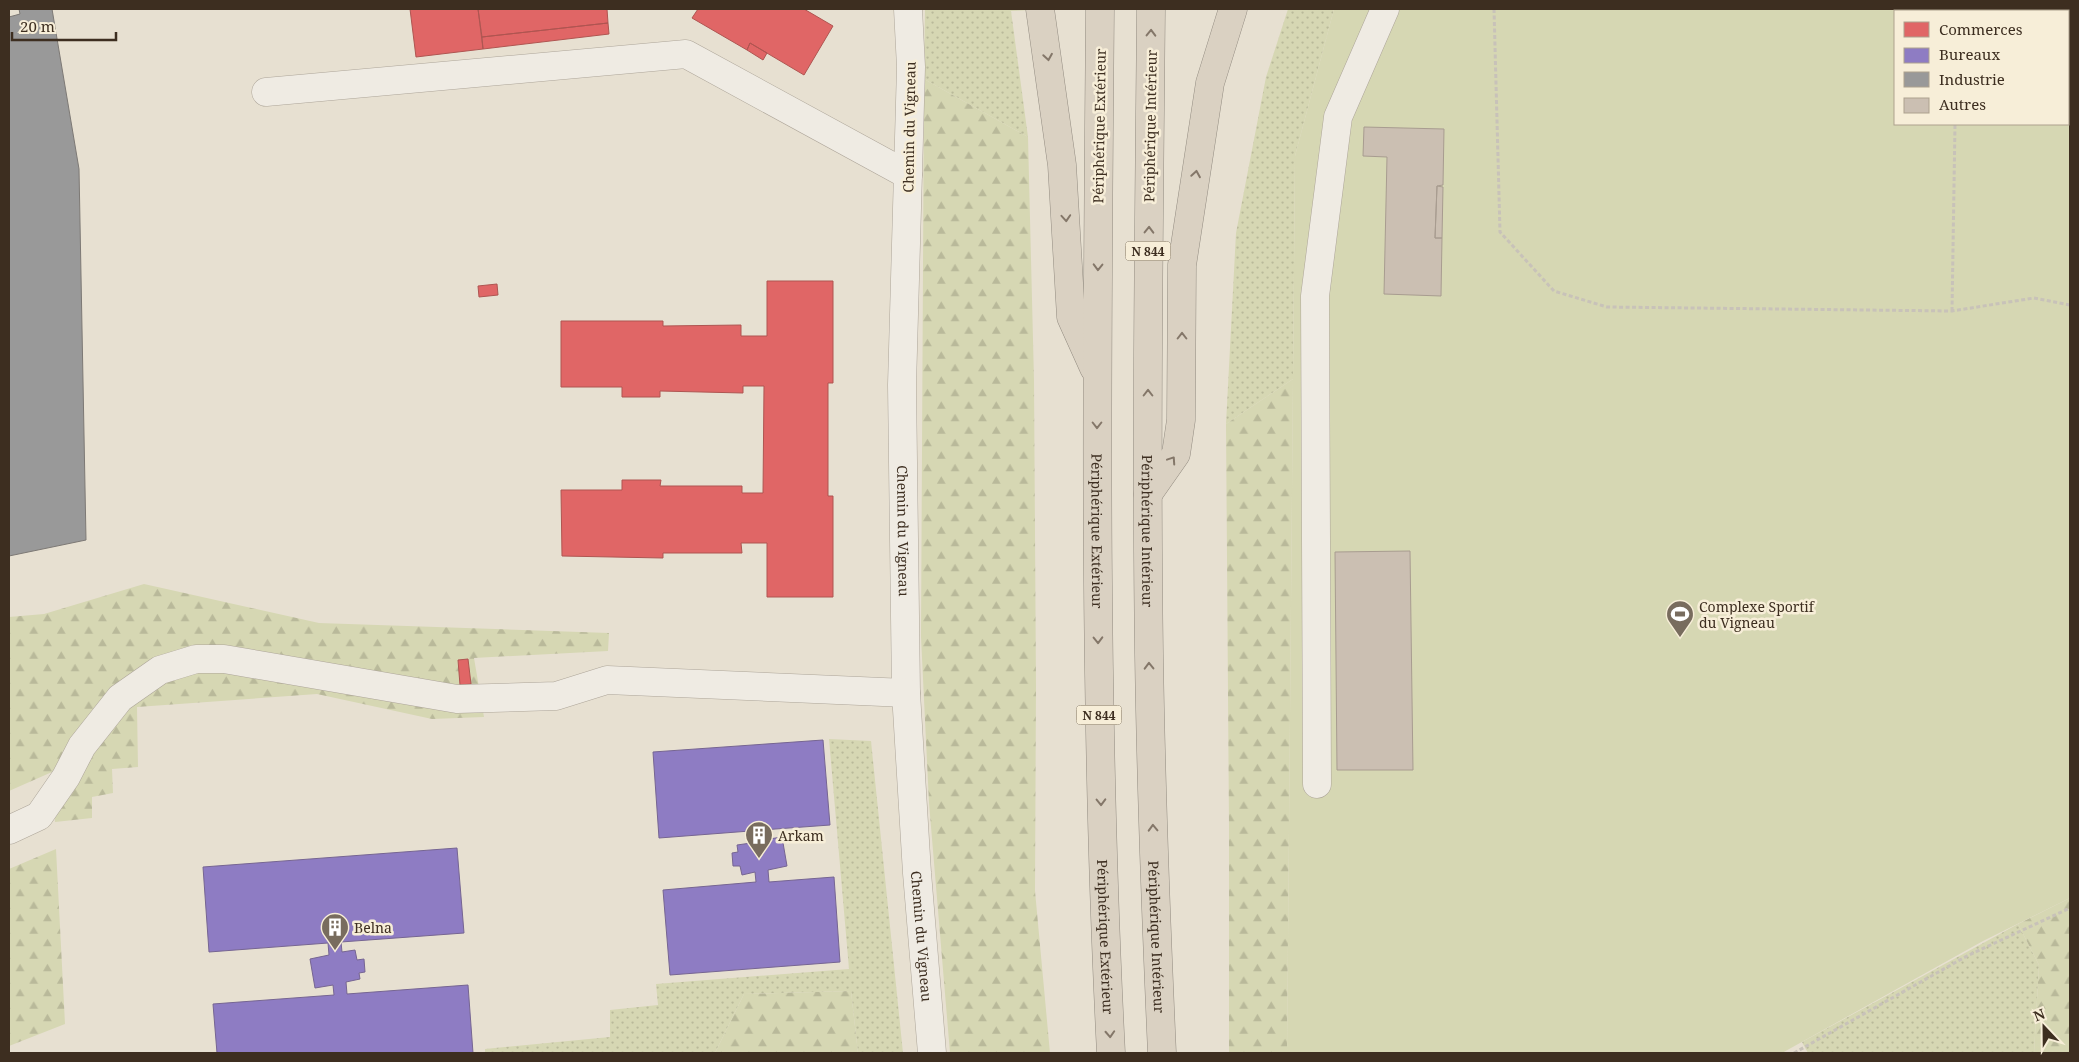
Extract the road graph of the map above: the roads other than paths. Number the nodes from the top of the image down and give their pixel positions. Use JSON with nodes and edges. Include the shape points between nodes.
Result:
{"nodes":[{"id":1,"x":908,"y":9,"type":"edge"},
{"id":2,"x":1040,"y":9,"type":"edge"},
{"id":3,"x":1100,"y":9,"type":"edge"},
{"id":4,"x":1152,"y":9,"type":"edge"},
{"id":5,"x":1233,"y":9,"type":"edge"},
{"id":6,"x":1385,"y":9,"type":"edge"},
{"id":7,"x":266,"y":92,"type":"dead end"},
{"id":8,"x":908,"y":176,"type":"junction"},
{"id":9,"x":1097,"y":376,"type":"junction"},
{"id":10,"x":1148,"y":494,"type":"junction"},
{"id":11,"x":906,"y":693,"type":"junction"},
{"id":12,"x":1317,"y":784,"type":"dead end"},
{"id":13,"x":9,"y":830,"type":"edge"},
{"id":14,"x":932,"y":1053,"type":"edge"},
{"id":15,"x":1111,"y":1053,"type":"edge"},
{"id":16,"x":1162,"y":1053,"type":"edge"}],
"edges":[{"from":1,"to":8,"type":"street","name":"Chemin du Vigneau","via":[[911,66]]},
{"from":2,"to":9,"type":"highway","one_way":true,"via":[[1062,164],[1071,317]]},
{"from":3,"to":9,"type":"highway","name":"Périphérique Extérieur","number":"N 844","one_way":true},
{"from":10,"to":4,"type":"highway","name":"Périphérique Intérieur","number":"N 844","one_way":true},
{"from":10,"to":5,"type":"highway","one_way":true,"via":[[1176,454],[1182,420],[1182,265],[1210,83]]},
{"from":6,"to":12,"type":"street","via":[[1338,117],[1315,296]]},
{"from":7,"to":8,"type":"street","via":[[686,54]]},
{"from":8,"to":11,"type":"street","name":"Chemin du Vigneau","via":[[902,385]]},
{"from":9,"to":15,"type":"highway","name":"Périphérique Extérieur","number":"N 844","one_way":true,"via":[[1099,702]]},
{"from":16,"to":10,"type":"highway","name":"Périphérique Intérieur","number":"N 844","one_way":true,"via":[[1152,788]]},
{"from":11,"to":13,"type":"street","via":[[607,680],[556,696],[457,699],[224,659],[196,659],[160,670],[120,698],[82,746],[66,777],[39,816]]},
{"from":11,"to":14,"type":"street","name":"Chemin du Vigneau"}]}
